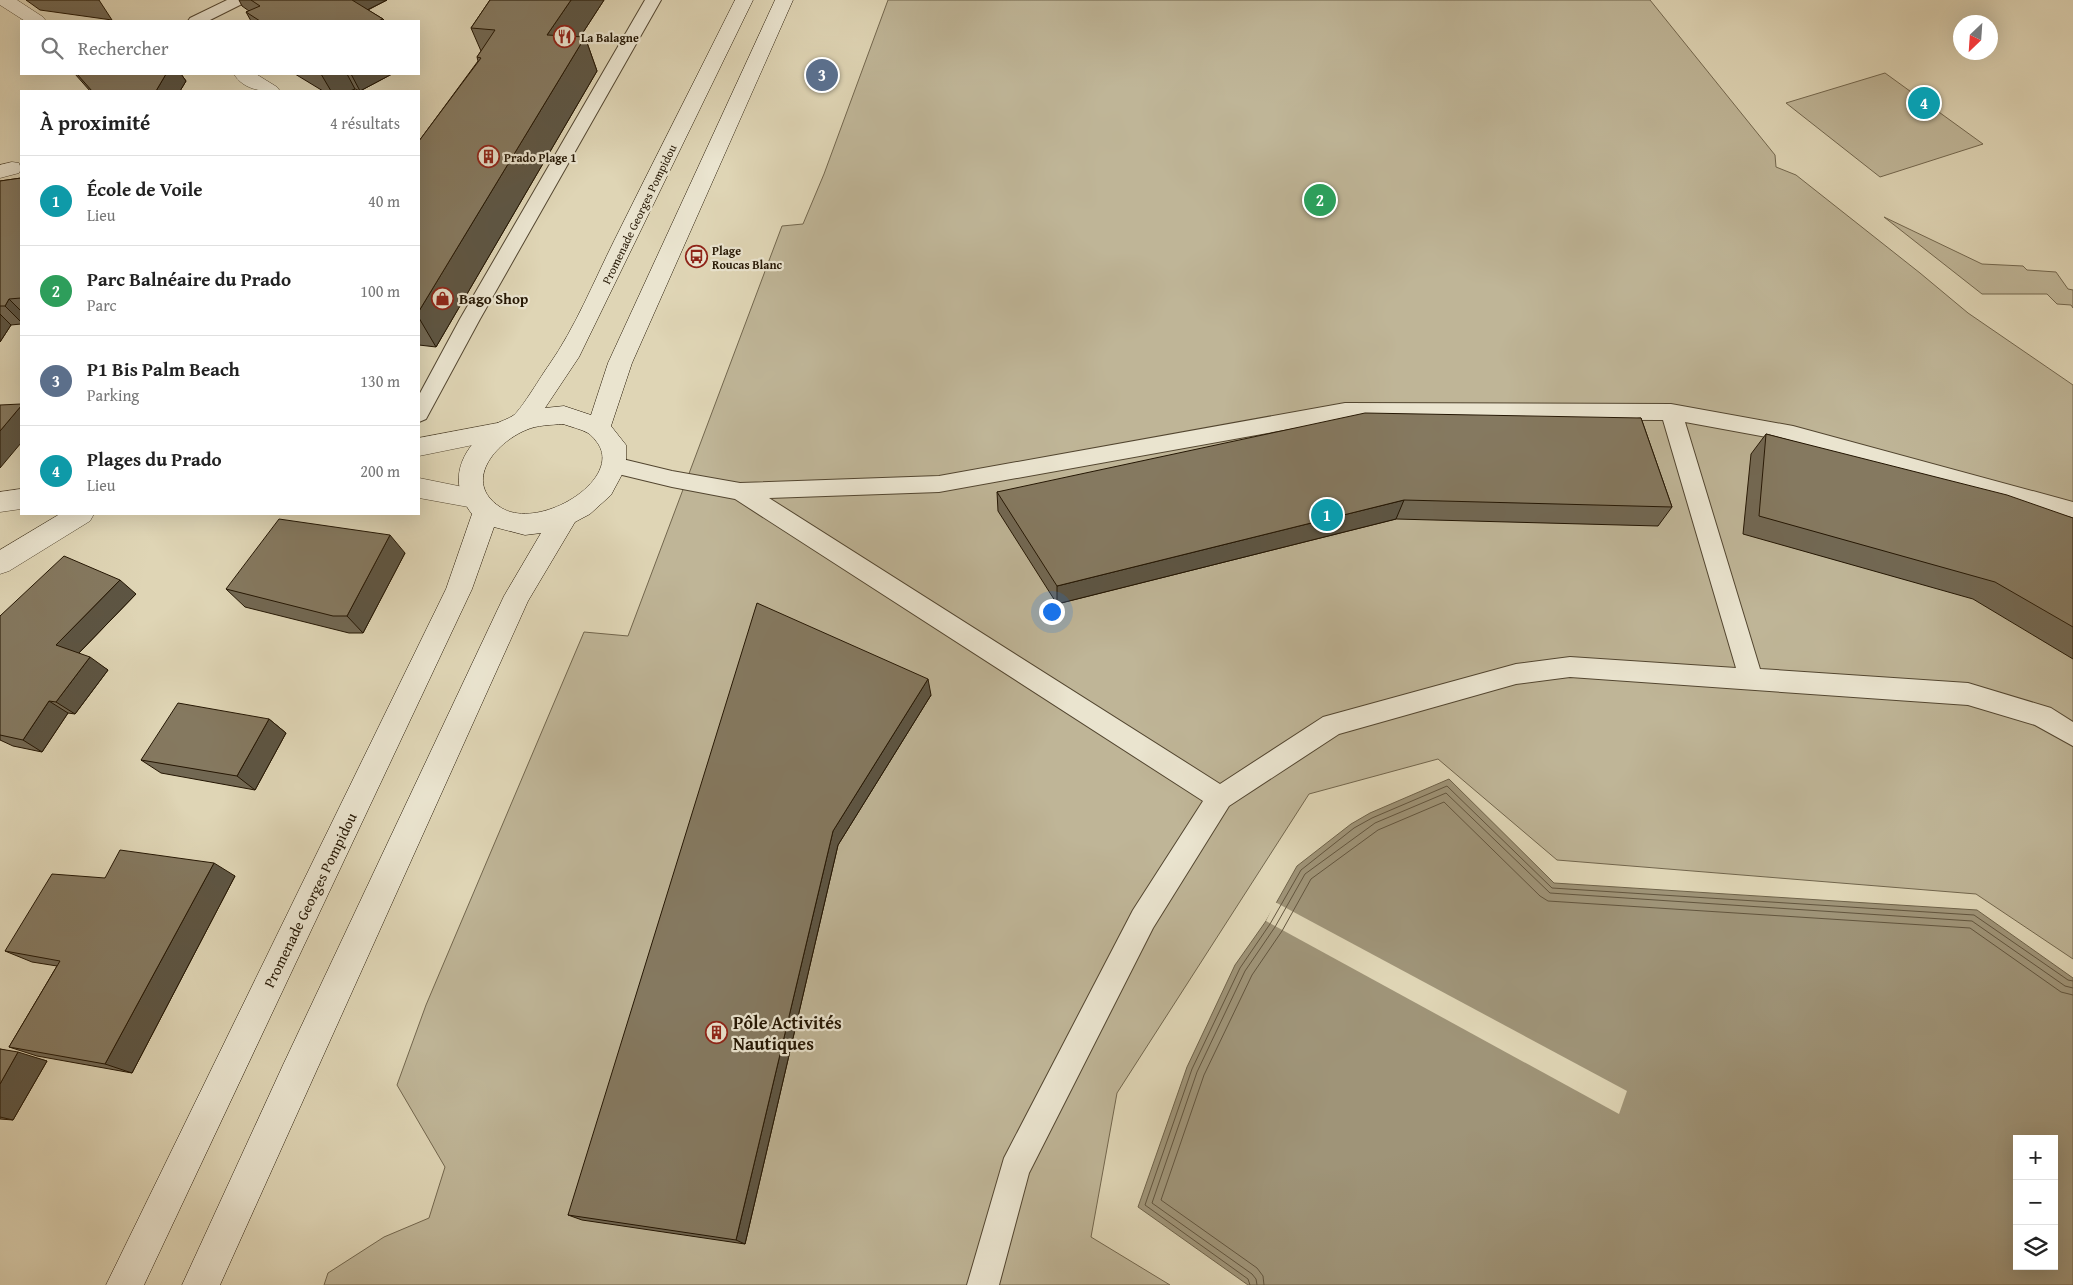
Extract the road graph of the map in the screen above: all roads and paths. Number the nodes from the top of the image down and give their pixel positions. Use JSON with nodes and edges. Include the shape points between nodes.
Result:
{"nodes":[{"id":1,"x":6,"y":0,"type":"edge"},
{"id":2,"x":239,"y":0,"type":"edge"},
{"id":3,"x":653,"y":0,"type":"edge"},
{"id":4,"x":744,"y":0,"type":"edge"},
{"id":5,"x":784,"y":0,"type":"edge"},
{"id":6,"x":36,"y":20,"type":"edge"},
{"id":7,"x":198,"y":20,"type":"edge"},
{"id":8,"x":245,"y":75,"type":"edge"},
{"id":9,"x":268,"y":90,"type":"edge"},
{"id":10,"x":420,"y":412,"type":"edge"},
{"id":11,"x":1671,"y":412,"type":"junction"},
{"id":12,"x":513,"y":426,"type":"junction"},
{"id":13,"x":599,"y":426,"type":"junction"},
{"id":14,"x":420,"y":447,"type":"edge"},
{"id":15,"x":614,"y":465,"type":"junction"},
{"id":16,"x":420,"y":488,"type":"edge"},
{"id":17,"x":740,"y":490,"type":"junction"},
{"id":18,"x":20,"y":499,"type":"edge"},
{"id":19,"x":0,"y":502,"type":"edge"},
{"id":20,"x":480,"y":505,"type":"junction"},
{"id":21,"x":2073,"y":511,"type":"edge"},
{"id":22,"x":79,"y":515,"type":"edge"},
{"id":23,"x":565,"y":516,"type":"junction"},
{"id":24,"x":0,"y":563,"type":"edge"},
{"id":25,"x":1751,"y":679,"type":"junction"},
{"id":26,"x":2073,"y":735,"type":"edge"},
{"id":27,"x":1220,"y":798,"type":"junction"},
{"id":28,"x":125,"y":1285,"type":"edge"},
{"id":29,"x":201,"y":1285,"type":"edge"},
{"id":30,"x":983,"y":1285,"type":"edge"}],
"edges":[{"from":1,"to":6,"type":"main road"},
{"from":2,"to":7,"type":"lane"},
{"from":3,"to":10,"type":"lane"},
{"from":4,"to":12,"type":"main road","name":"Promenade Georges Pompidou","via":[[573,346]]},
{"from":5,"to":13,"type":"main road","via":[[620,363]]},
{"from":8,"to":9,"type":"main road"},
{"from":11,"to":17,"type":"lane","via":[[1345,411],[939,484]]},
{"from":11,"to":21,"type":"lane","via":[[1793,434]]},
{"from":11,"to":25,"type":"lane"},
{"from":12,"to":13,"type":"main road","name":"Promenade Georges Pompidou","via":[[544,416],[564,415],[584,418]]},
{"from":12,"to":14,"type":"main road"},
{"from":12,"to":20,"type":"main road","name":"Promenade Georges Pompidou","via":[[485,446],[473,463],[470,482]]},
{"from":13,"to":15,"type":"main road","via":[[609,437]]},
{"from":15,"to":17,"type":"lane"},
{"from":15,"to":23,"type":"main road","via":[[609,480],[598,494]]},
{"from":16,"to":20,"type":"main road"},
{"from":17,"to":27,"type":"lane"},
{"from":18,"to":19,"type":"main road"},
{"from":20,"to":23,"type":"main road","via":[[498,519],[522,524]]},
{"from":20,"to":28,"type":"main road","name":"Promenade Georges Pompidou","via":[[459,589]]},
{"from":22,"to":24,"type":"main road"},
{"from":23,"to":29,"type":"main road","via":[[517,596]]},
{"from":25,"to":26,"type":"lane","via":[[1968,694],[2042,716]]},
{"from":25,"to":27,"type":"lane","via":[[1570,667],[1516,674],[1332,725]]},
{"from":27,"to":30,"type":"lane","via":[[1143,919],[1015,1169]]}]}
